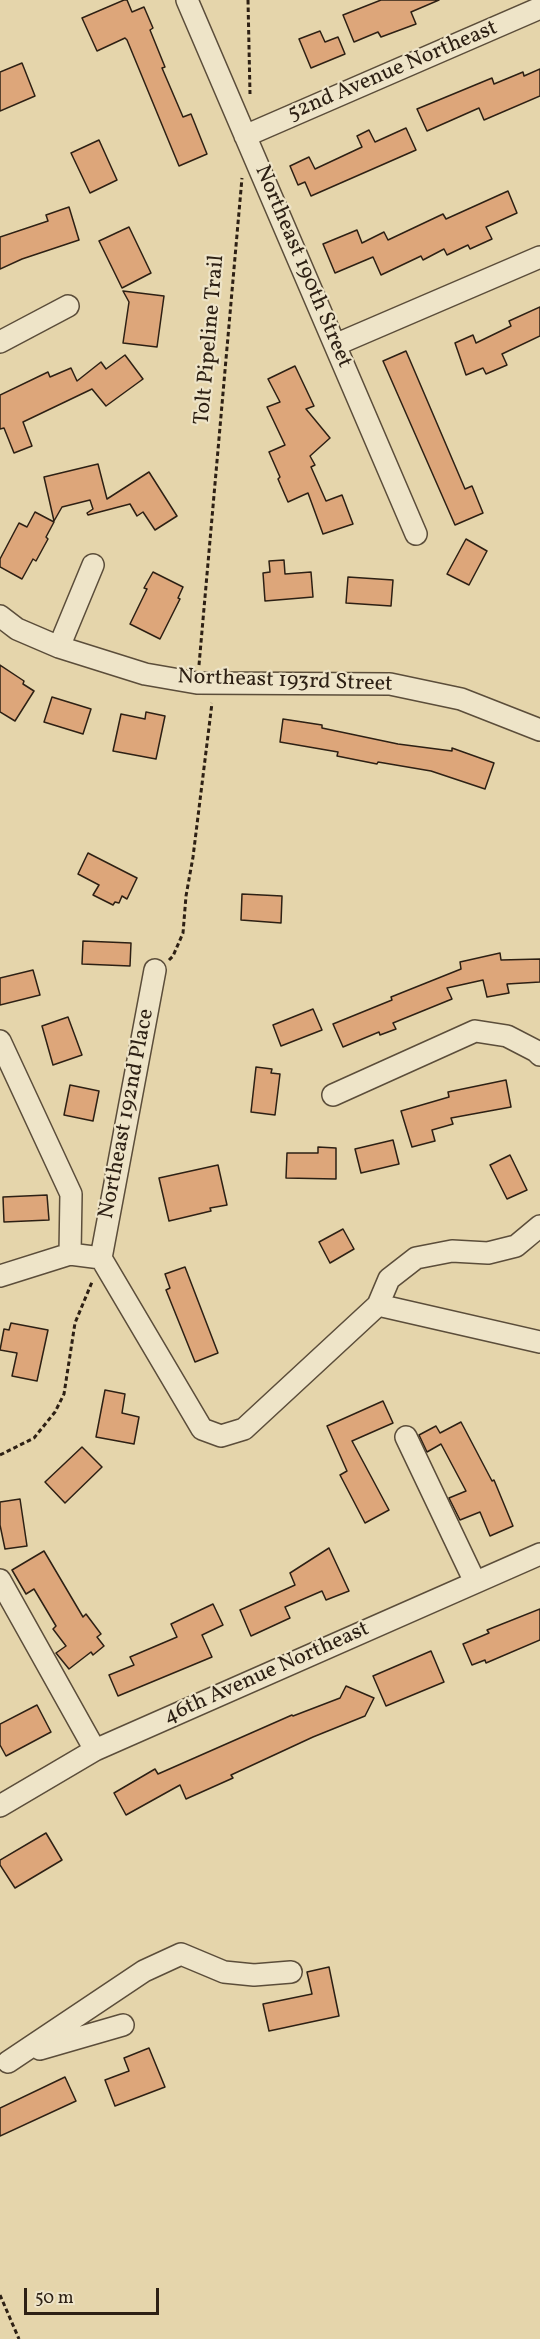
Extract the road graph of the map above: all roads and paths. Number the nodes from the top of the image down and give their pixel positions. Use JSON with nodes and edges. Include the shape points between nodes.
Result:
{"nodes":[{"id":1,"x":187,"y":0,"type":"edge"},
{"id":2,"x":248,"y":0,"type":"edge"},
{"id":3,"x":540,"y":8,"type":"edge"},
{"id":4,"x":249,"y":99,"type":"dead end"},
{"id":5,"x":245,"y":136,"type":"junction"},
{"id":6,"x":242,"y":172,"type":"dead end"},
{"id":7,"x":540,"y":257,"type":"edge"},
{"id":8,"x":68,"y":306,"type":"dead end"},
{"id":9,"x":0,"y":342,"type":"edge"},
{"id":10,"x":335,"y":345,"type":"junction"},
{"id":11,"x":417,"y":534,"type":"dead end"},
{"id":12,"x":93,"y":565,"type":"dead end"},
{"id":13,"x":0,"y":616,"type":"edge"},
{"id":14,"x":59,"y":647,"type":"junction"},
{"id":15,"x":197,"y":683,"type":"junction"},
{"id":16,"x":540,"y":730,"type":"edge"},
{"id":17,"x":155,"y":970,"type":"joint"},
{"id":18,"x":0,"y":1041,"type":"edge"},
{"id":19,"x":540,"y":1055,"type":"edge"},
{"id":20,"x":333,"y":1095,"type":"dead end"},
{"id":21,"x":540,"y":1226,"type":"edge"},
{"id":22,"x":70,"y":1254,"type":"junction"},
{"id":23,"x":101,"y":1258,"type":"junction"},
{"id":24,"x":0,"y":1276,"type":"edge"},
{"id":25,"x":378,"y":1305,"type":"junction"},
{"id":26,"x":540,"y":1342,"type":"edge"},
{"id":27,"x":406,"y":1437,"type":"dead end"},
{"id":28,"x":0,"y":1455,"type":"edge"},
{"id":29,"x":540,"y":1554,"type":"edge"},
{"id":30,"x":0,"y":1580,"type":"edge"},
{"id":31,"x":475,"y":1582,"type":"junction"},
{"id":32,"x":95,"y":1750,"type":"junction"},
{"id":33,"x":0,"y":1806,"type":"edge"},
{"id":34,"x":291,"y":1971,"type":"dead end"},
{"id":35,"x":123,"y":2025,"type":"dead end"},
{"id":36,"x":4,"y":2064,"type":"edge"},
{"id":37,"x":0,"y":2295,"type":"edge"},
{"id":38,"x":19,"y":2339,"type":"edge"}],
"edges":[{"from":1,"to":5,"type":"street","name":"Northeast 190th Street"},
{"from":2,"to":4,"type":"path"},
{"from":3,"to":5,"type":"street","name":"52nd Avenue Northeast"},
{"from":5,"to":10,"type":"street","name":"Northeast 190th Street"},
{"from":6,"to":15,"type":"path","name":"Tolt Pipeline Trail"},
{"from":7,"to":10,"type":"street"},
{"from":8,"to":9,"type":"street"},
{"from":10,"to":11,"type":"street","name":"Northeast 190th Street"},
{"from":12,"to":14,"type":"street"},
{"from":13,"to":14,"type":"street","name":"Northeast 193rd Street","via":[[17,629]]},
{"from":14,"to":15,"type":"street","name":"Northeast 193rd Street","via":[[145,674]]},
{"from":15,"to":16,"type":"street","name":"Northeast 193rd Street","via":[[390,684],[460,699]]},
{"from":15,"to":17,"type":"path","via":[[212,704],[183,933],[173,956]]},
{"from":17,"to":23,"type":"street","name":"Northeast 192nd Place"},
{"from":18,"to":22,"type":"street","via":[[71,1194]]},
{"from":19,"to":20,"type":"street","via":[[507,1035],[475,1031]]},
{"from":21,"to":25,"type":"street","via":[[516,1246],[489,1253],[452,1251],[416,1258],[388,1279]]},
{"from":22,"to":23,"type":"street"},
{"from":22,"to":24,"type":"street"},
{"from":23,"to":25,"type":"street","via":[[202,1429],[221,1436],[244,1430]]},
{"from":23,"to":28,"type":"path","via":[[75,1323],[64,1394],[55,1412],[34,1438]]},
{"from":25,"to":26,"type":"street"},
{"from":27,"to":31,"type":"street"},
{"from":29,"to":31,"type":"street","name":"46th Avenue Northeast"},
{"from":30,"to":32,"type":"street"},
{"from":31,"to":32,"type":"street","name":"46th Avenue Northeast"},
{"from":32,"to":33,"type":"street","name":"46th Avenue Northeast"},
{"from":34,"to":36,"type":"street","via":[[255,1975],[225,1971],[181,1954],[144,1971]]},
{"from":35,"to":36,"type":"street","via":[[50,2045]]},
{"from":37,"to":38,"type":"path"}]}
